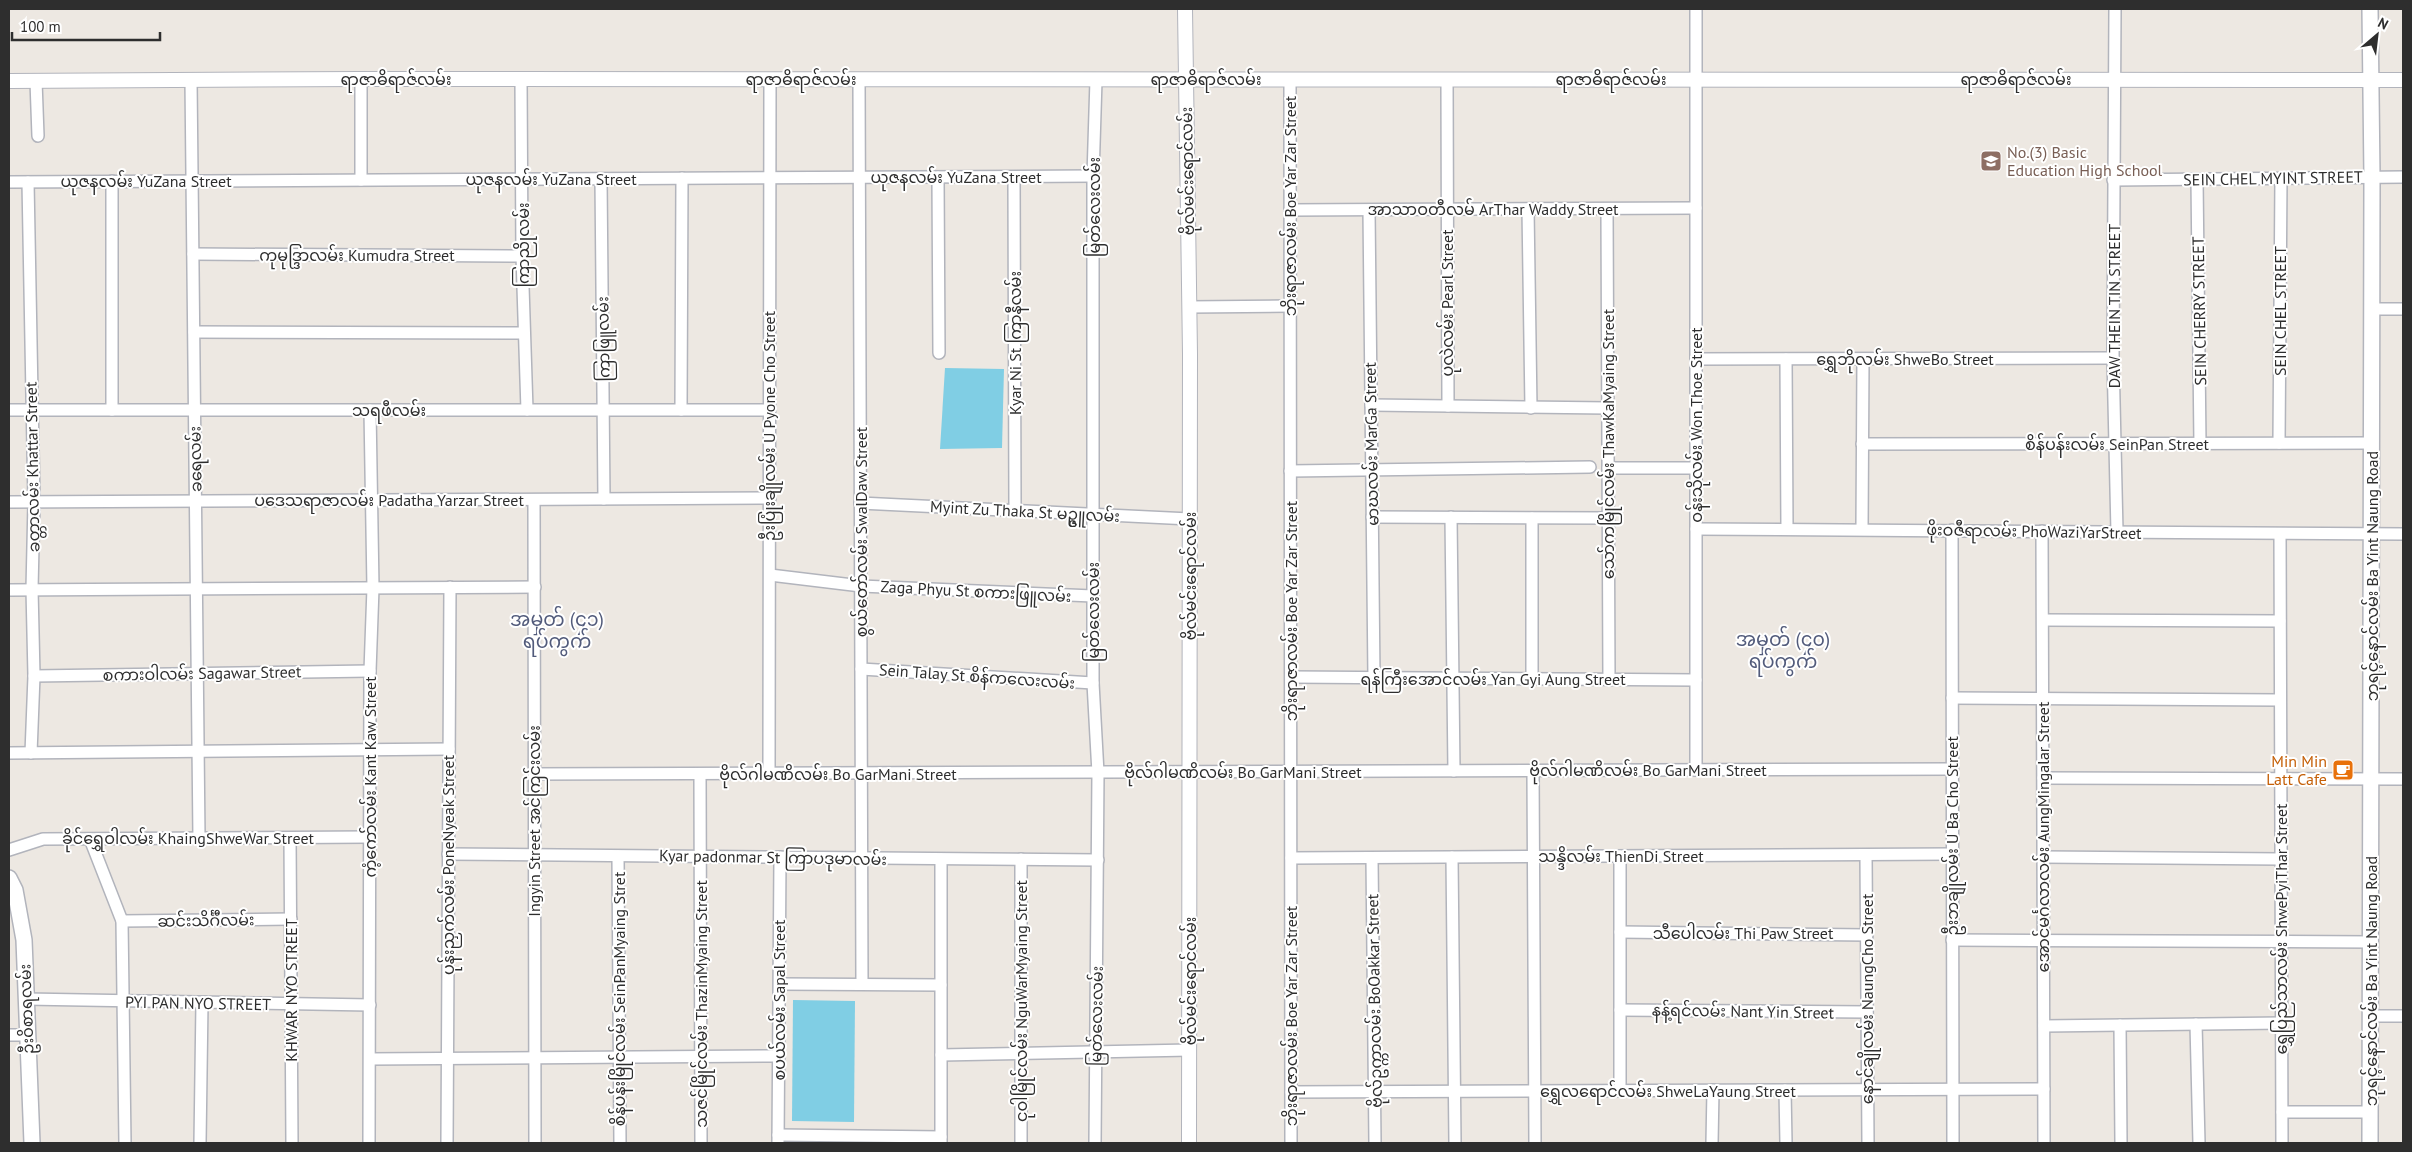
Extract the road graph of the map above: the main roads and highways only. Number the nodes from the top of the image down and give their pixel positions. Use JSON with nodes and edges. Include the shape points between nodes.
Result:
{"nodes":[{"id":1,"x":2370,"y":9,"type":"edge"},
{"id":2,"x":11,"y":886,"type":"edge"},
{"id":3,"x":32,"y":1143,"type":"edge"},
{"id":4,"x":2370,"y":1143,"type":"edge"}],
"edges":[{"from":1,"to":4,"type":"main road","name":"ဘုရင့်နောင်လမ်း Ba Yint Naung Road"},
{"from":2,"to":3,"type":"main road","name":"ဦးဝိစာရလမ်း","via":[[24,940]]}]}
